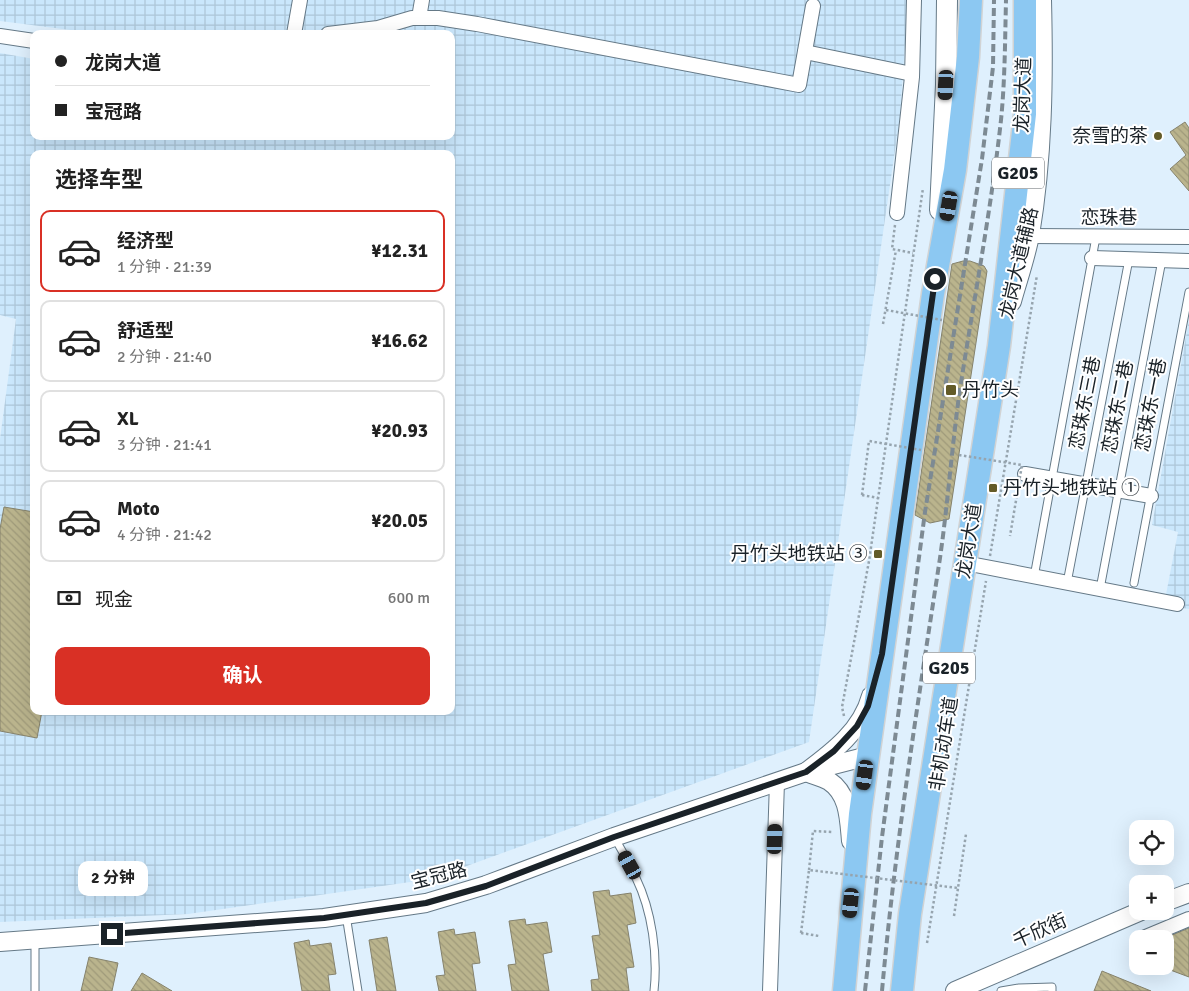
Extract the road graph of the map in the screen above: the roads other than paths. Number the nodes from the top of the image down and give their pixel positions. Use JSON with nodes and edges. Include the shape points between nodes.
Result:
{"nodes":[{"id":1,"x":300,"y":0,"type":"edge"},
{"id":2,"x":422,"y":0,"type":"edge"},
{"id":3,"x":914,"y":0,"type":"edge"},
{"id":4,"x":946,"y":0,"type":"edge"},
{"id":5,"x":972,"y":0,"type":"edge"},
{"id":6,"x":1025,"y":0,"type":"edge"},
{"id":7,"x":1041,"y":0,"type":"edge"},
{"id":8,"x":813,"y":6,"type":"dead end"},
{"id":9,"x":419,"y":18,"type":"junction"},
{"id":10,"x":295,"y":30,"type":"edge"},
{"id":11,"x":361,"y":30,"type":"edge"},
{"id":12,"x":0,"y":36,"type":"edge"},
{"id":13,"x":30,"y":40,"type":"edge"},
{"id":14,"x":805,"y":52,"type":"junction"},
{"id":15,"x":912,"y":74,"type":"junction"},
{"id":16,"x":897,"y":213,"type":"road end"},
{"id":17,"x":1029,"y":236,"type":"junction"},
{"id":18,"x":1096,"y":237,"type":"junction"},
{"id":19,"x":1189,"y":238,"type":"edge"},
{"id":20,"x":1092,"y":258,"type":"junction"},
{"id":21,"x":1129,"y":259,"type":"junction"},
{"id":22,"x":1162,"y":260,"type":"junction"},
{"id":23,"x":1189,"y":261,"type":"edge"},
{"id":24,"x":1189,"y":292,"type":"edge"},
{"id":25,"x":934,"y":294,"type":"junction"},
{"id":26,"x":999,"y":346,"type":"junction"},
{"id":27,"x":1025,"y":474,"type":"dead end"},
{"id":28,"x":1052,"y":478,"type":"junction"},
{"id":29,"x":1086,"y":484,"type":"junction"},
{"id":30,"x":1119,"y":490,"type":"junction"},
{"id":31,"x":1150,"y":496,"type":"junction"},
{"id":32,"x":965,"y":563,"type":"junction"},
{"id":33,"x":1034,"y":577,"type":"junction"},
{"id":34,"x":1067,"y":583,"type":"junction"},
{"id":35,"x":1134,"y":583,"type":"dead end"},
{"id":36,"x":1100,"y":589,"type":"junction"},
{"id":37,"x":1177,"y":604,"type":"dead end"},
{"id":38,"x":882,"y":654,"type":"junction"},
{"id":39,"x":868,"y":756,"type":"junction"},
{"id":40,"x":806,"y":772,"type":"junction"},
{"id":41,"x":776,"y":782,"type":"junction"},
{"id":42,"x":614,"y":837,"type":"junction"},
{"id":43,"x":854,"y":870,"type":"junction"},
{"id":44,"x":1189,"y":893,"type":"edge"},
{"id":45,"x":1174,"y":899,"type":"edge"},
{"id":46,"x":346,"y":915,"type":"junction"},
{"id":47,"x":1129,"y":916,"type":"edge"},
{"id":48,"x":1189,"y":918,"type":"edge"},
{"id":49,"x":1161,"y":930,"type":"edge"},
{"id":50,"x":35,"y":940,"type":"junction"},
{"id":51,"x":0,"y":942,"type":"edge"},
{"id":52,"x":962,"y":990,"type":"edge"},
{"id":53,"x":35,"y":991,"type":"edge"},
{"id":54,"x":358,"y":991,"type":"edge"},
{"id":55,"x":654,"y":991,"type":"edge"},
{"id":56,"x":770,"y":991,"type":"edge"},
{"id":57,"x":844,"y":991,"type":"edge"},
{"id":58,"x":902,"y":991,"type":"edge"},
{"id":59,"x":1001,"y":991,"type":"edge"},
{"id":60,"x":1052,"y":991,"type":"edge"}],
"edges":[{"from":1,"to":10,"type":"street"},
{"from":2,"to":9,"type":"street"},
{"from":3,"to":15,"type":"street"},
{"from":4,"to":25,"type":"main road","via":[[944,132]]},
{"from":5,"to":25,"type":"highway","via":[[955,170]]},
{"from":6,"to":26,"type":"highway","name":"龙岗大道","number":"G205","via":[[1025,114]]},
{"from":7,"to":17,"type":"main road","name":"龙岗大道辅路","via":[[1042,111]]},
{"from":8,"to":14,"type":"street"},
{"from":9,"to":11,"type":"street"},
{"from":9,"to":14,"type":"street","via":[[477,24],[799,85]]},
{"from":12,"to":13,"type":"street"},
{"from":14,"to":15,"type":"street"},
{"from":15,"to":16,"type":"street"},
{"from":17,"to":18,"type":"street","name":"恋珠巷"},
{"from":17,"to":26,"type":"main road","name":"龙岗大道辅路"},
{"from":18,"to":19,"type":"street","name":"恋珠巷"},
{"from":18,"to":20,"type":"lane"},
{"from":20,"to":21,"type":"street"},
{"from":20,"to":28,"type":"lane"},
{"from":21,"to":22,"type":"street"},
{"from":21,"to":29,"type":"lane","name":"恋珠东三巷"},
{"from":22,"to":23,"type":"street"},
{"from":22,"to":30,"type":"lane","name":"恋珠东二巷"},
{"from":24,"to":31,"type":"lane","name":"恋珠东一巷"},
{"from":25,"to":38,"type":"highway"},
{"from":26,"to":32,"type":"highway","name":"龙岗大道","number":"G205"},
{"from":27,"to":28,"type":"street"},
{"from":28,"to":29,"type":"street"},
{"from":28,"to":33,"type":"lane"},
{"from":29,"to":30,"type":"street"},
{"from":29,"to":34,"type":"lane","name":"恋珠东三巷"},
{"from":30,"to":31,"type":"street"},
{"from":30,"to":36,"type":"lane","name":"恋珠东二巷"},
{"from":31,"to":35,"type":"lane","name":"恋珠东一巷"},
{"from":32,"to":33,"type":"street"},
{"from":32,"to":58,"type":"highway","name":"龙岗大道","number":"G205","via":[[910,914]]},
{"from":33,"to":34,"type":"street"},
{"from":34,"to":36,"type":"street"},
{"from":36,"to":37,"type":"street"},
{"from":38,"to":39,"type":"highway"},
{"from":38,"to":40,"type":"street","via":[[868,706],[857,726],[834,751]]},
{"from":39,"to":40,"type":"street","name":"宝冠路"},
{"from":39,"to":43,"type":"highway"},
{"from":40,"to":41,"type":"street","name":"宝冠路"},
{"from":40,"to":43,"type":"street","via":[[827,780],[838,789],[847,804]]},
{"from":41,"to":42,"type":"street","name":"宝冠路"},
{"from":41,"to":56,"type":"street"},
{"from":42,"to":46,"type":"street","name":"宝冠路","via":[[486,886],[426,903]]},
{"from":42,"to":55,"type":"lane","via":[[637,879],[651,924],[656,971]]},
{"from":43,"to":57,"type":"highway"},
{"from":44,"to":45,"type":"street"},
{"from":46,"to":50,"type":"street","name":"宝冠路"},
{"from":46,"to":54,"type":"lane"},
{"from":47,"to":52,"type":"street","name":"千欣街"},
{"from":48,"to":49,"type":"street"},
{"from":50,"to":51,"type":"street","name":"宝冠路"},
{"from":50,"to":53,"type":"lane"},
{"from":59,"to":60,"type":"lane","via":[[1052,987]]}]}
